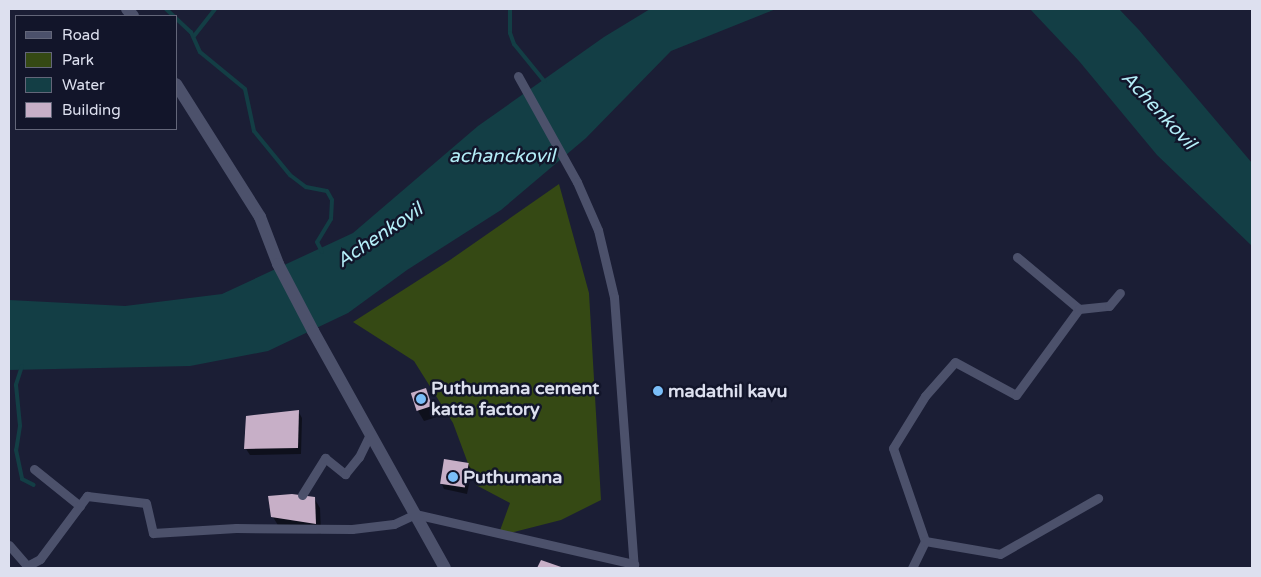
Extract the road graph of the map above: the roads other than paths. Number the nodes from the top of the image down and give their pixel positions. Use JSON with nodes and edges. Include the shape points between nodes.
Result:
{"nodes":[{"id":1,"x":518,"y":76,"type":"dead end"},
{"id":2,"x":178,"y":87,"type":"edge"},
{"id":3,"x":1017,"y":257,"type":"dead end"},
{"id":4,"x":1120,"y":293,"type":"dead end"},
{"id":5,"x":1079,"y":309,"type":"junction"},
{"id":6,"x":370,"y":434,"type":"junction"},
{"id":7,"x":34,"y":469,"type":"dead end"},
{"id":8,"x":302,"y":495,"type":"dead end"},
{"id":9,"x":1098,"y":498,"type":"dead end"},
{"id":10,"x":80,"y":506,"type":"junction"},
{"id":11,"x":414,"y":514,"type":"junction"},
{"id":12,"x":925,"y":541,"type":"junction"},
{"id":13,"x":9,"y":545,"type":"edge"},
{"id":14,"x":634,"y":566,"type":"edge"},
{"id":15,"x":444,"y":568,"type":"edge"},
{"id":16,"x":912,"y":568,"type":"edge"}],
"edges":[{"from":1,"to":14,"type":"street","via":[[576,182],[598,230],[614,297]]},
{"from":2,"to":6,"type":"main road","via":[[260,217],[278,264]]},
{"from":3,"to":5,"type":"street"},
{"from":4,"to":5,"type":"street","via":[[1109,306]]},
{"from":5,"to":12,"type":"street","via":[[1016,396],[955,362],[925,396],[893,448]]},
{"from":6,"to":8,"type":"street","via":[[359,457],[345,474],[324,458]]},
{"from":6,"to":11,"type":"main road"},
{"from":7,"to":10,"type":"street"},
{"from":9,"to":12,"type":"street","via":[[1000,554]]},
{"from":10,"to":11,"type":"street","via":[[87,496],[146,503],[153,534],[236,528],[352,530],[394,524]]},
{"from":10,"to":13,"type":"street","via":[[40,559],[27,566]]},
{"from":11,"to":14,"type":"street"},
{"from":11,"to":15,"type":"main road"},
{"from":12,"to":16,"type":"street"}]}
